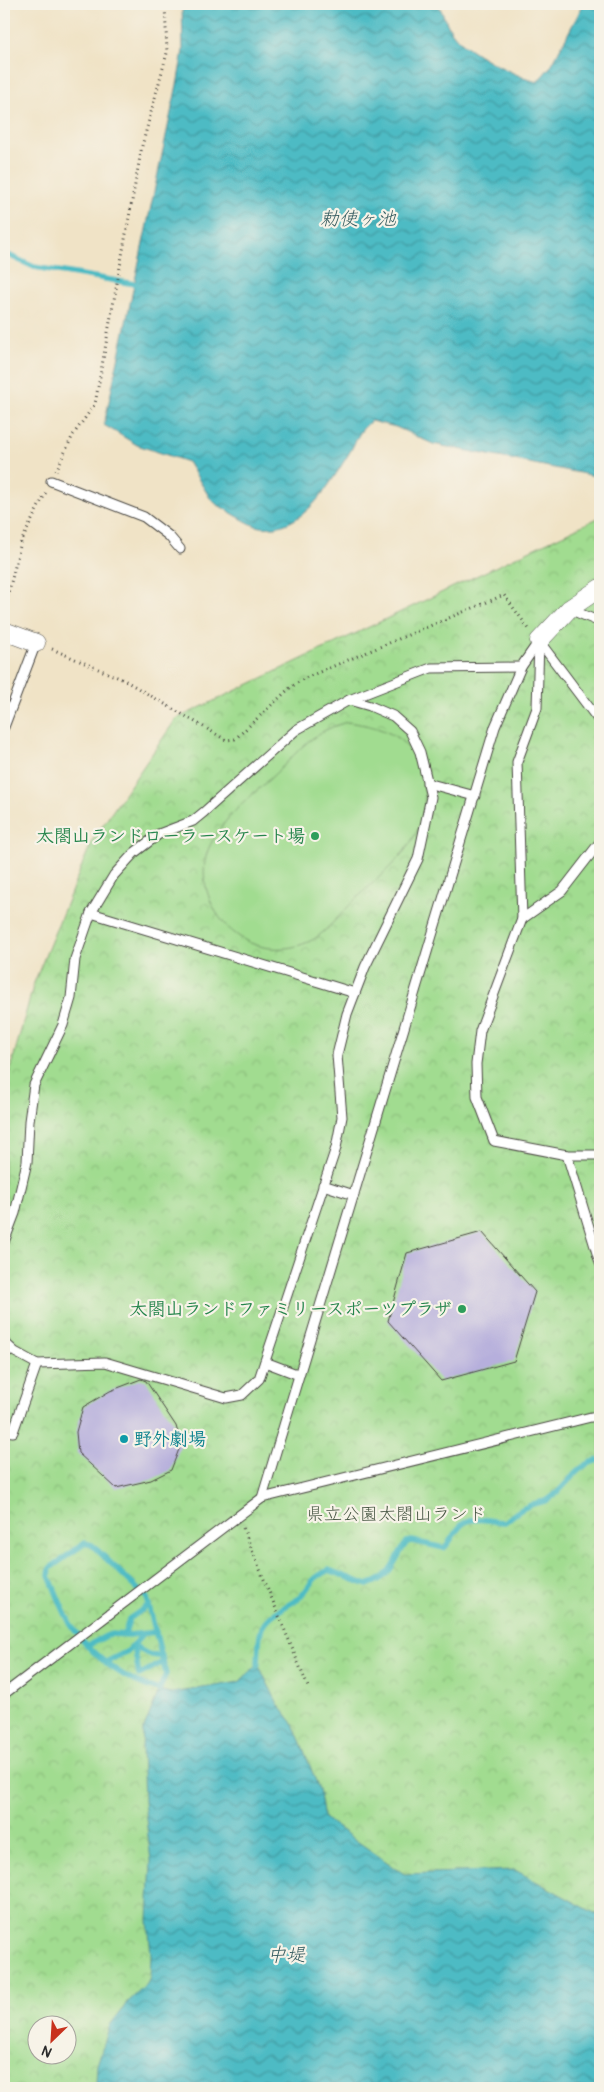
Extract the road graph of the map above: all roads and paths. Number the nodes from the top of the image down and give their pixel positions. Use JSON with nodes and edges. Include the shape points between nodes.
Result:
{"nodes":[{"id":1,"x":165,"y":4,"type":"edge"},
{"id":2,"x":51,"y":481,"type":"junction"},
{"id":3,"x":180,"y":549,"type":"dead end"},
{"id":4,"x":600,"y":588,"type":"edge"},
{"id":5,"x":569,"y":609,"type":"junction"},
{"id":6,"x":4,"y":611,"type":"edge"},
{"id":7,"x":600,"y":622,"type":"edge"},
{"id":8,"x":4,"y":631,"type":"edge"},
{"id":9,"x":539,"y":641,"type":"junction"},
{"id":10,"x":36,"y":643,"type":"junction"},
{"id":11,"x":521,"y":667,"type":"junction"},
{"id":12,"x":349,"y":700,"type":"junction"},
{"id":13,"x":597,"y":713,"type":"edge"},
{"id":14,"x":600,"y":722,"type":"edge"},
{"id":15,"x":4,"y":727,"type":"edge"},
{"id":16,"x":427,"y":783,"type":"junction"},
{"id":17,"x":475,"y":796,"type":"junction"},
{"id":18,"x":600,"y":842,"type":"edge"},
{"id":19,"x":91,"y":913,"type":"junction"},
{"id":20,"x":522,"y":919,"type":"junction"},
{"id":21,"x":355,"y":993,"type":"junction"},
{"id":22,"x":567,"y":1155,"type":"junction"},
{"id":23,"x":600,"y":1155,"type":"edge"},
{"id":24,"x":323,"y":1185,"type":"junction"},
{"id":25,"x":354,"y":1195,"type":"junction"},
{"id":26,"x":4,"y":1242,"type":"edge"},
{"id":27,"x":600,"y":1263,"type":"edge"},
{"id":28,"x":4,"y":1342,"type":"edge"},
{"id":29,"x":265,"y":1362,"type":"junction"},
{"id":30,"x":37,"y":1364,"type":"junction"},
{"id":31,"x":299,"y":1375,"type":"junction"},
{"id":32,"x":600,"y":1417,"type":"edge"},
{"id":33,"x":4,"y":1431,"type":"edge"},
{"id":34,"x":262,"y":1498,"type":"junction"},
{"id":35,"x":238,"y":1516,"type":"junction"},
{"id":36,"x":308,"y":1687,"type":"dead end"},
{"id":37,"x":4,"y":1694,"type":"edge"}],
"edges":[{"from":1,"to":2,"type":"path","via":[[167,53],[142,146],[94,404]]},
{"from":2,"to":3,"type":"lane","via":[[144,517]]},
{"from":2,"to":6,"type":"path","via":[[21,542]]},
{"from":4,"to":5,"type":"street"},
{"from":5,"to":7,"type":"lane"},
{"from":5,"to":9,"type":"street"},
{"from":8,"to":10,"type":"street"},
{"from":9,"to":10,"type":"path","via":[[504,595],[305,678],[235,739],[226,740],[124,680]]},
{"from":9,"to":11,"type":"lane"},
{"from":9,"to":13,"type":"lane"},
{"from":9,"to":20,"type":"lane","via":[[537,708],[517,762]]},
{"from":10,"to":15,"type":"lane"},
{"from":11,"to":12,"type":"lane","via":[[432,668]]},
{"from":11,"to":17,"type":"lane","via":[[494,727]]},
{"from":12,"to":16,"type":"lane","via":[[393,716],[410,731],[420,752]]},
{"from":12,"to":19,"type":"lane","via":[[296,730],[193,821],[159,834],[134,853],[114,875]]},
{"from":13,"to":14,"type":"lane"},
{"from":16,"to":17,"type":"lane"},
{"from":16,"to":21,"type":"lane","via":[[430,796],[418,859]]},
{"from":17,"to":25,"type":"lane"},
{"from":18,"to":20,"type":"lane","via":[[562,891]]},
{"from":19,"to":21,"type":"lane"},
{"from":19,"to":26,"type":"lane","via":[[76,959],[71,998],[63,1025],[34,1084],[27,1162],[15,1213]]},
{"from":20,"to":22,"type":"lane","via":[[480,1031],[477,1097],[494,1140]]},
{"from":21,"to":24,"type":"lane","via":[[337,1055],[342,1117],[336,1148]]},
{"from":22,"to":23,"type":"lane"},
{"from":22,"to":27,"type":"lane"},
{"from":24,"to":25,"type":"lane"},
{"from":24,"to":29,"type":"lane"},
{"from":25,"to":31,"type":"lane"},
{"from":28,"to":30,"type":"lane"},
{"from":29,"to":30,"type":"lane","via":[[259,1379],[242,1395],[226,1398],[105,1362]]},
{"from":29,"to":31,"type":"lane"},
{"from":30,"to":33,"type":"lane","via":[[13,1432]]},
{"from":31,"to":34,"type":"lane"},
{"from":32,"to":34,"type":"lane"},
{"from":34,"to":35,"type":"lane"},
{"from":35,"to":36,"type":"path"},
{"from":35,"to":37,"type":"lane"}]}
